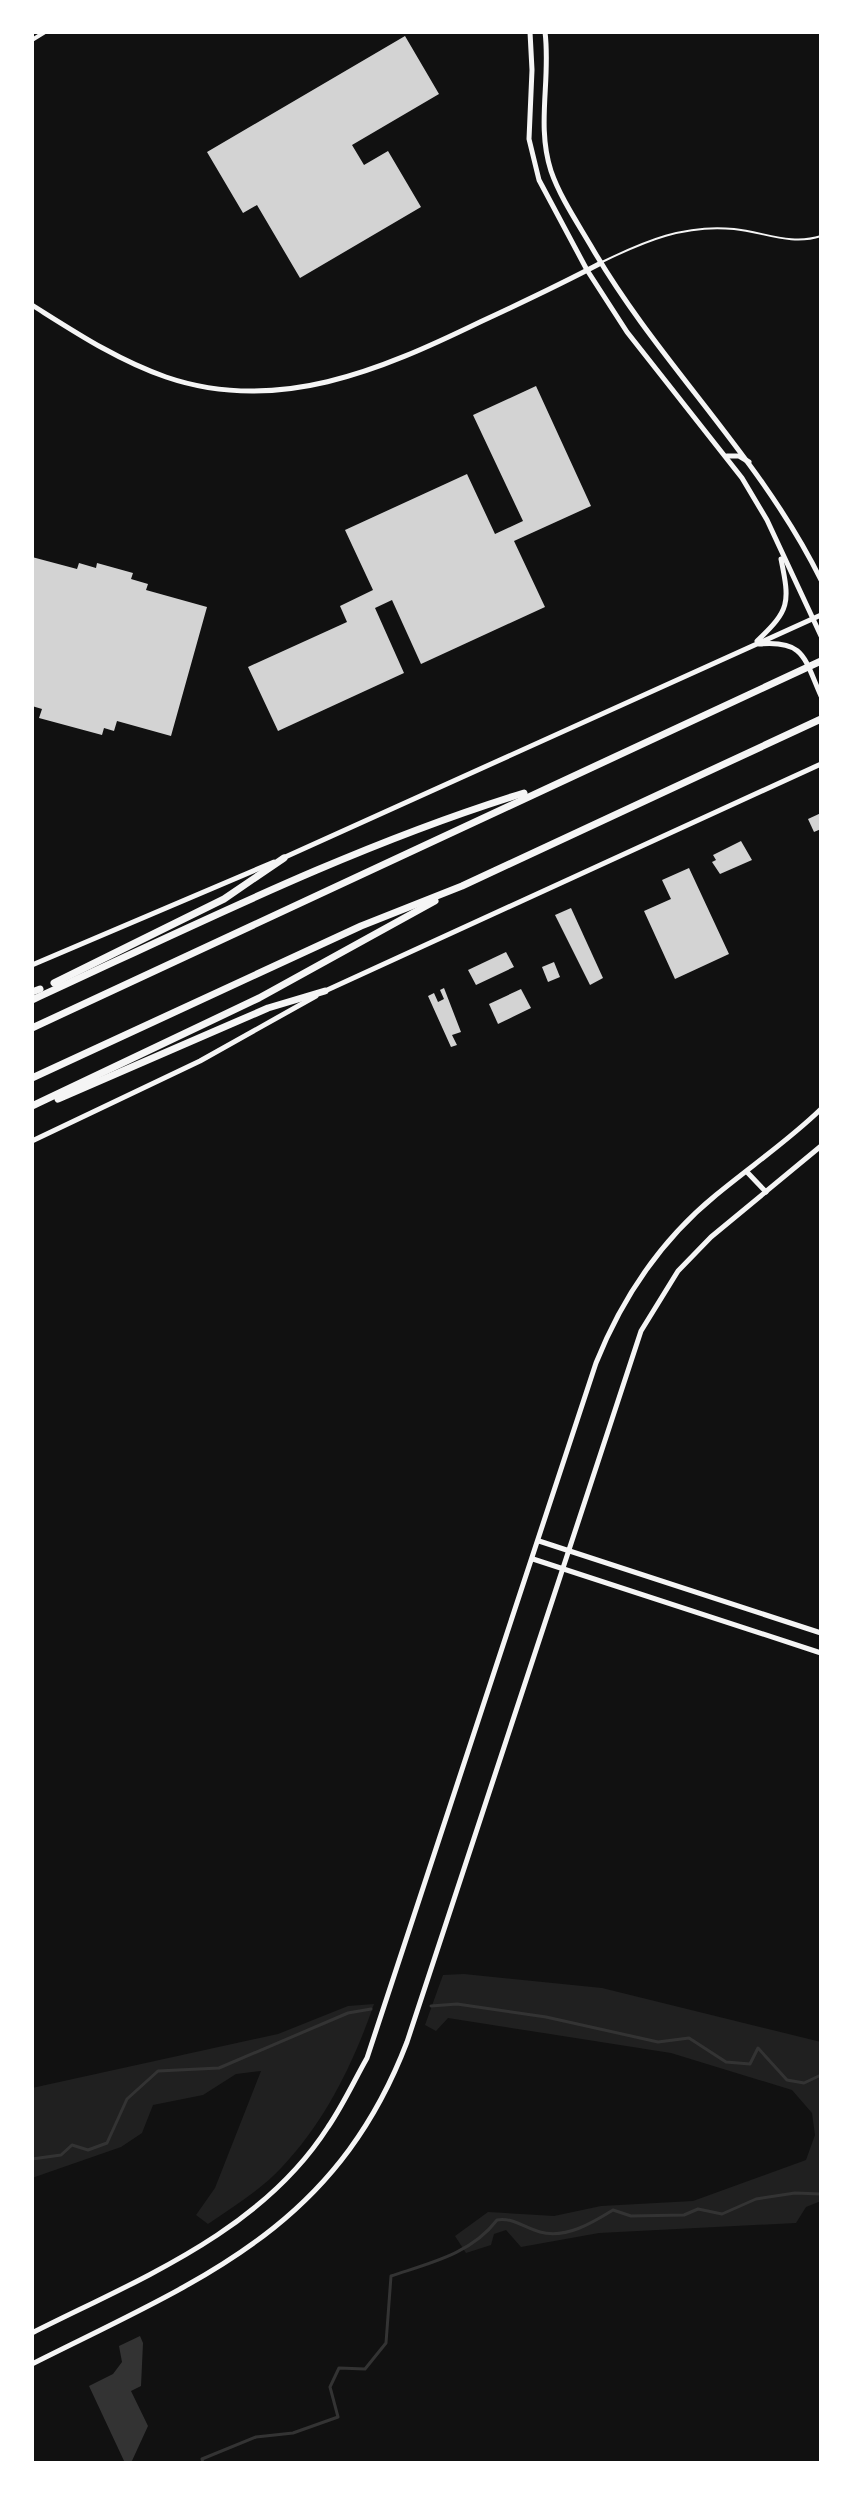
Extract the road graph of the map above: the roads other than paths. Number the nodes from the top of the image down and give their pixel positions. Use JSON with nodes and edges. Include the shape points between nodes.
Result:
{"nodes":[{"id":1,"x":45,"y":32,"type":"edge"},
{"id":2,"x":530,"y":32,"type":"edge"},
{"id":3,"x":545,"y":32,"type":"edge"},
{"id":4,"x":32,"y":40,"type":"edge"},
{"id":5,"x":821,"y":236,"type":"edge"},
{"id":6,"x":601,"y":263,"type":"junction"},
{"id":7,"x":587,"y":270,"type":"junction"},
{"id":8,"x":32,"y":305,"type":"edge"},
{"id":9,"x":727,"y":456,"type":"junction"},
{"id":10,"x":758,"y":472,"type":"junction"},
{"id":11,"x":780,"y":551,"type":"junction"},
{"id":12,"x":812,"y":562,"type":"junction"},
{"id":13,"x":821,"y":570,"type":"edge"},
{"id":14,"x":821,"y":580,"type":"edge"},
{"id":15,"x":821,"y":615,"type":"edge"},
{"id":16,"x":813,"y":619,"type":"junction"},
{"id":17,"x":821,"y":636,"type":"edge"},
{"id":18,"x":754,"y":645,"type":"junction"},
{"id":19,"x":821,"y":661,"type":"edge"},
{"id":20,"x":821,"y":696,"type":"edge"},
{"id":21,"x":821,"y":719,"type":"edge"},
{"id":22,"x":821,"y":764,"type":"edge"},
{"id":23,"x":549,"y":785,"type":"junction"},
{"id":24,"x":284,"y":858,"type":"junction"},
{"id":25,"x":462,"y":886,"type":"junction"},
{"id":26,"x":32,"y":965,"type":"edge"},
{"id":27,"x":54,"y":983,"type":"dead end"},
{"id":28,"x":325,"y":991,"type":"junction"},
{"id":29,"x":32,"y":1000,"type":"edge"},
{"id":30,"x":32,"y":1028,"type":"edge"},
{"id":31,"x":32,"y":1078,"type":"edge"},
{"id":32,"x":53,"y":1102,"type":"dead end"},
{"id":33,"x":34,"y":1108,"type":"edge"},
{"id":34,"x":821,"y":1109,"type":"edge"},
{"id":35,"x":32,"y":1141,"type":"edge"},
{"id":36,"x":821,"y":1146,"type":"edge"},
{"id":37,"x":747,"y":1172,"type":"junction"},
{"id":38,"x":766,"y":1192,"type":"junction"},
{"id":39,"x":539,"y":1541,"type":"junction"},
{"id":40,"x":570,"y":1551,"type":"junction"},
{"id":41,"x":533,"y":1559,"type":"junction"},
{"id":42,"x":564,"y":1569,"type":"junction"},
{"id":43,"x":821,"y":1633,"type":"edge"},
{"id":44,"x":821,"y":1653,"type":"edge"},
{"id":45,"x":32,"y":2333,"type":"edge"},
{"id":46,"x":32,"y":2364,"type":"edge"}],
"edges":[{"from":1,"to":4,"type":"street"},
{"from":2,"to":7,"type":"main road","via":[[533,158],[539,180]]},
{"from":3,"to":6,"type":"main road","via":[[546,151],[562,196]]},
{"from":5,"to":6,"type":"lane","via":[[774,239],[735,229],[695,230],[649,239]]},
{"from":6,"to":7,"type":"main road"},
{"from":6,"to":10,"type":"main road","via":[[653,342]]},
{"from":7,"to":8,"type":"main road","via":[[373,371],[309,388],[270,391],[227,390],[165,377],[110,354]]},
{"from":7,"to":9,"type":"main road","via":[[627,332]]},
{"from":9,"to":10,"type":"main road","via":[[739,456]]},
{"from":9,"to":11,"type":"main road"},
{"from":10,"to":12,"type":"main road"},
{"from":11,"to":16,"type":"main road"},
{"from":11,"to":18,"type":"main road","via":[[786,609]]},
{"from":12,"to":13,"type":"main road"},
{"from":12,"to":14,"type":"main road"},
{"from":15,"to":16,"type":"main road"},
{"from":16,"to":17,"type":"main road"},
{"from":16,"to":18,"type":"main road"},
{"from":18,"to":20,"type":"main road","via":[[790,644],[802,652]]},
{"from":18,"to":24,"type":"main road"},
{"from":19,"to":23,"type":"highway"},
{"from":21,"to":25,"type":"highway"},
{"from":22,"to":28,"type":"main road"},
{"from":23,"to":29,"type":"highway","via":[[452,815]]},
{"from":23,"to":30,"type":"highway"},
{"from":24,"to":26,"type":"main road"},
{"from":24,"to":27,"type":"highway","via":[[224,899]]},
{"from":25,"to":31,"type":"highway","via":[[361,926]]},
{"from":25,"to":33,"type":"highway","via":[[259,998]]},
{"from":28,"to":32,"type":"highway","via":[[268,1008]]},
{"from":28,"to":35,"type":"main road","via":[[200,1061]]},
{"from":34,"to":37,"type":"main road"},
{"from":36,"to":38,"type":"main road"},
{"from":37,"to":38,"type":"main road"},
{"from":37,"to":39,"type":"main road","via":[[670,1239],[613,1321]]},
{"from":38,"to":40,"type":"main road","via":[[678,1271],[641,1331]]},
{"from":39,"to":40,"type":"main road"},
{"from":39,"to":41,"type":"main road"},
{"from":40,"to":42,"type":"main road"},
{"from":40,"to":43,"type":"main road"},
{"from":41,"to":42,"type":"main road"},
{"from":41,"to":45,"type":"main road","via":[[367,2058],[328,2128],[253,2210],[199,2249]]},
{"from":42,"to":44,"type":"main road"},
{"from":42,"to":46,"type":"main road","via":[[407,2042],[392,2082],[346,2158],[283,2224],[240,2255]]}]}
